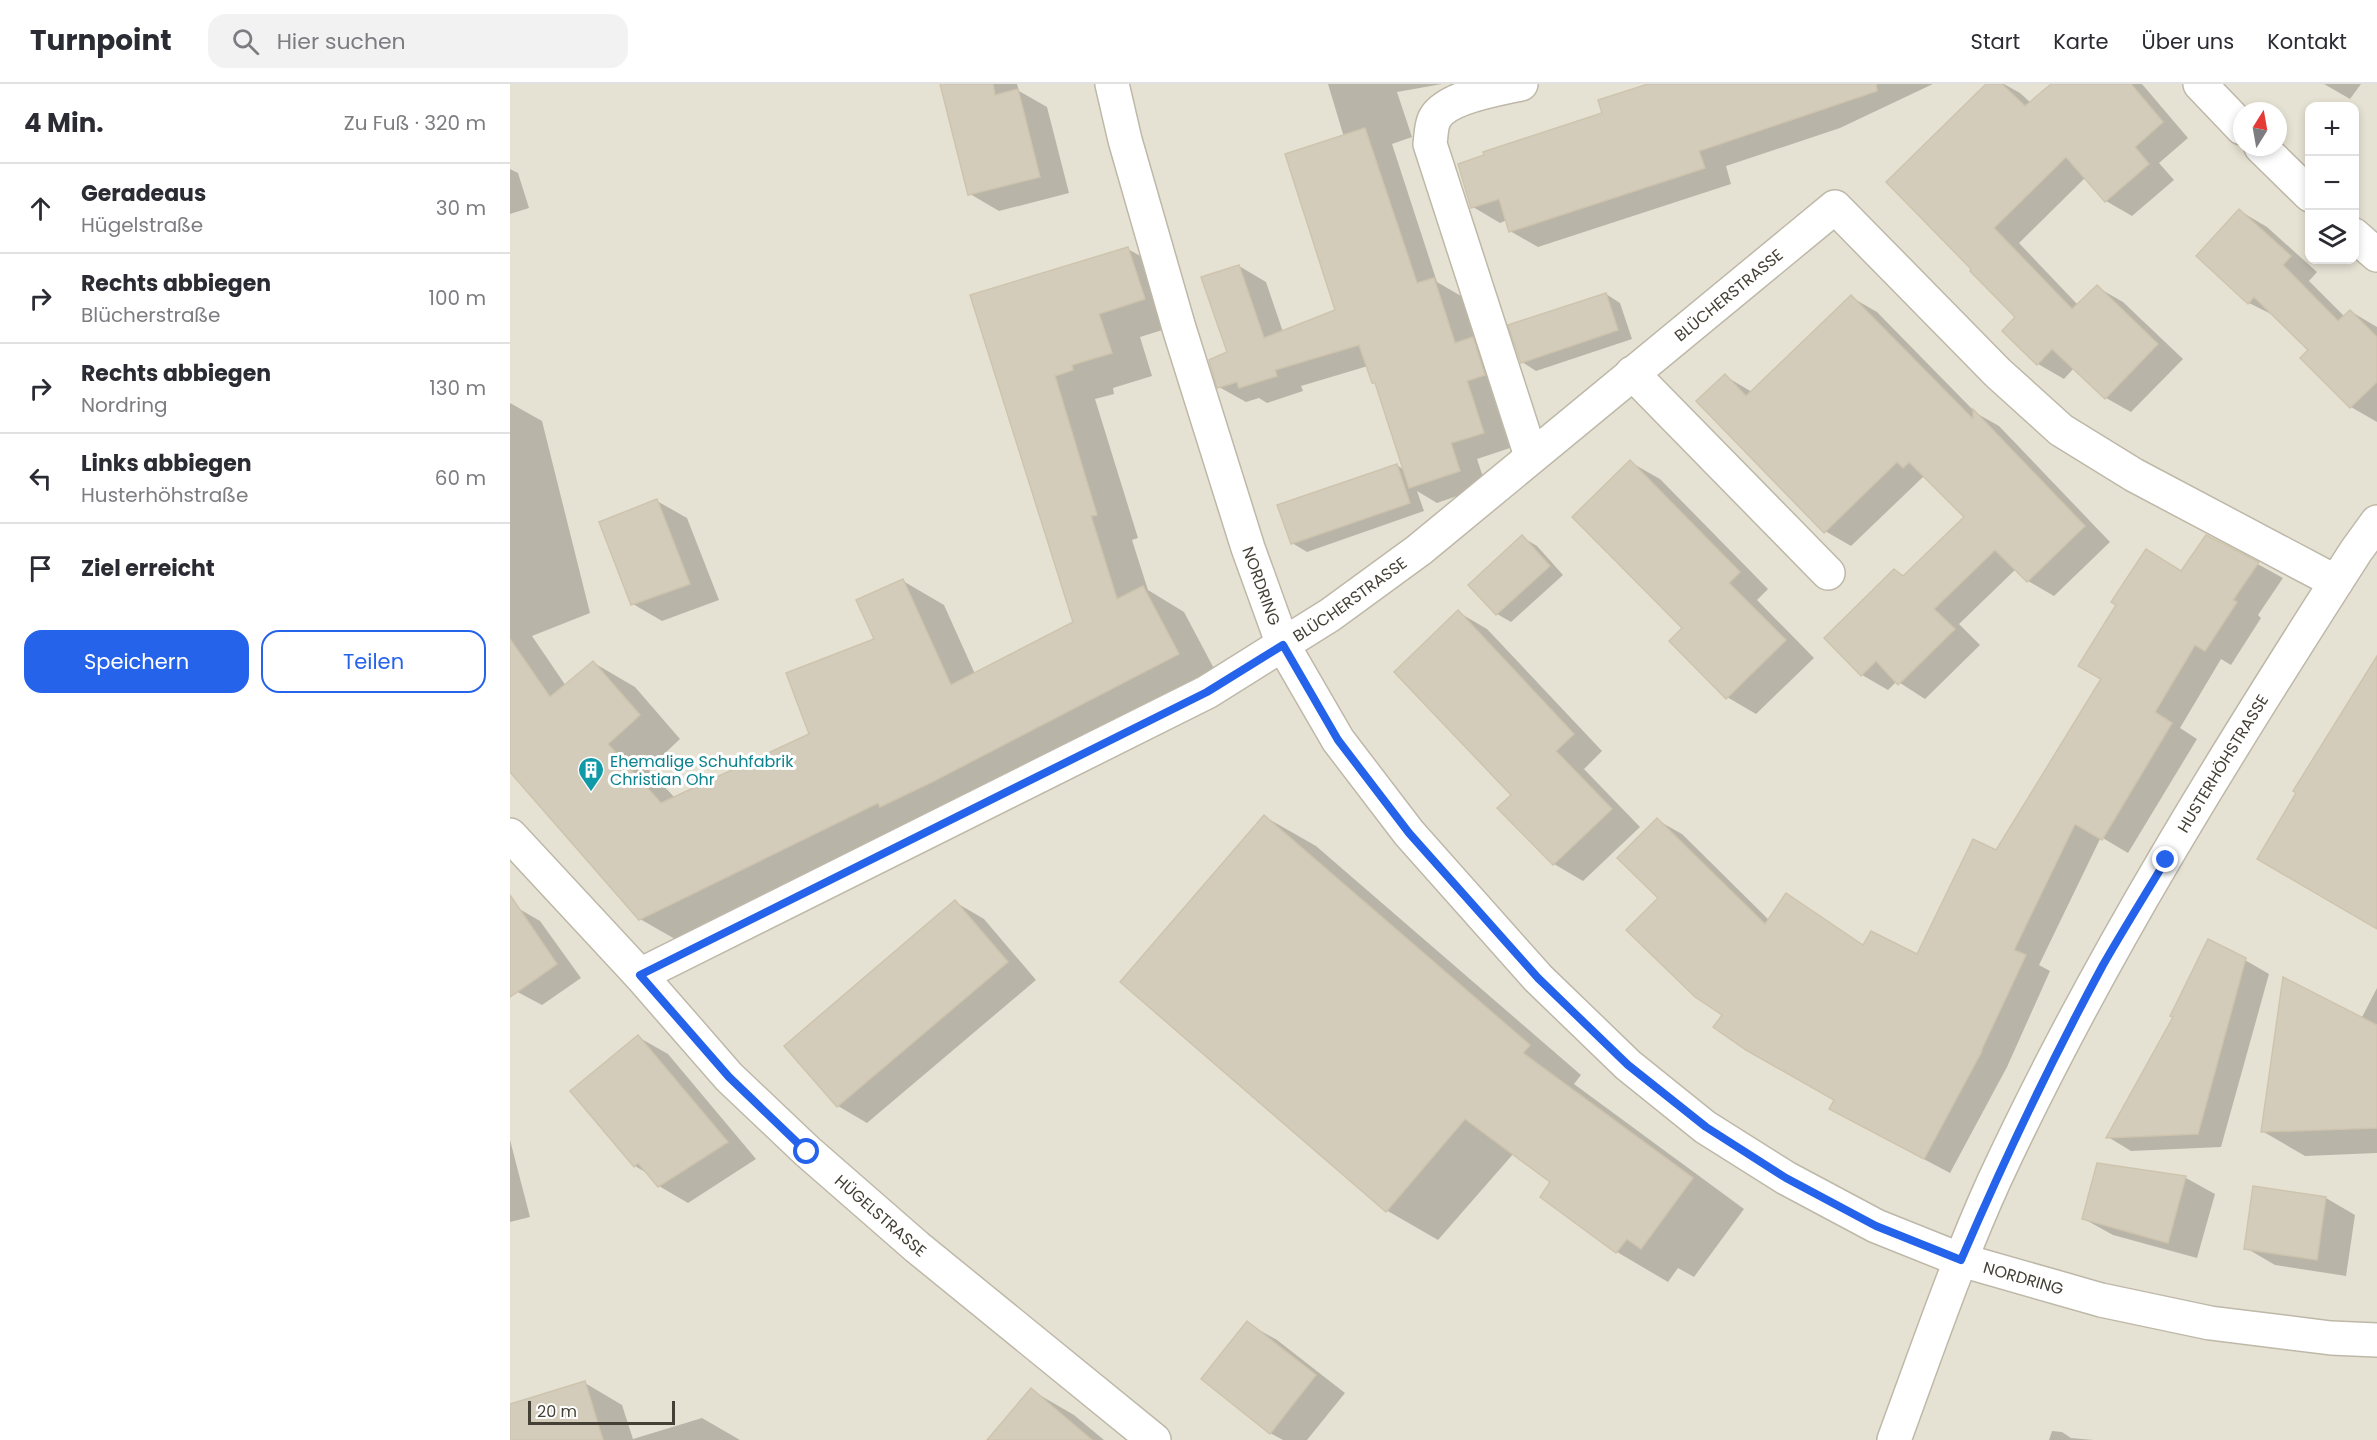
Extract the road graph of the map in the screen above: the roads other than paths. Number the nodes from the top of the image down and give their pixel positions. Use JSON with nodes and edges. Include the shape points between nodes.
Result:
{"nodes":[{"id":1,"x":1112,"y":84,"type":"edge"},
{"id":2,"x":1521,"y":84,"type":"edge"},
{"id":3,"x":2200,"y":84,"type":"edge"},
{"id":4,"x":2233,"y":119,"type":"edge"},
{"id":5,"x":2270,"y":156,"type":"edge"},
{"id":6,"x":2305,"y":190,"type":"edge"},
{"id":7,"x":2359,"y":239,"type":"edge"},
{"id":8,"x":2377,"y":255,"type":"edge"},
{"id":9,"x":1632,"y":373,"type":"junction"},
{"id":10,"x":1531,"y":456,"type":"junction"},
{"id":11,"x":2377,"y":522,"type":"edge"},
{"id":12,"x":2366,"y":558,"type":"edge"},
{"id":13,"x":1828,"y":573,"type":"dead end"},
{"id":14,"x":2336,"y":582,"type":"junction"},
{"id":15,"x":1283,"y":645,"type":"junction"},
{"id":16,"x":510,"y":835,"type":"edge"},
{"id":17,"x":640,"y":975,"type":"junction"},
{"id":18,"x":1961,"y":1260,"type":"junction"},
{"id":19,"x":2377,"y":1340,"type":"edge"},
{"id":20,"x":1154,"y":1440,"type":"edge"},
{"id":21,"x":1894,"y":1440,"type":"edge"}],
"edges":[{"from":1,"to":15,"type":"street","name":"NORDRING","via":[[1179,328],[1248,548]]},
{"from":2,"to":10,"type":"street","via":[[1448,105],[1434,119],[1430,144]]},
{"from":3,"to":4,"type":"street"},
{"from":5,"to":6,"type":"street"},
{"from":7,"to":8,"type":"street"},
{"from":9,"to":10,"type":"street","name":"BLÜCHERSTRASSE"},
{"from":9,"to":13,"type":"street"},
{"from":9,"to":14,"type":"street","name":"BLÜCHERSTRASSE","via":[[1835,207],[1998,373],[2061,430],[2134,475]]},
{"from":10,"to":15,"type":"street","name":"BLÜCHERSTRASSE","via":[[1419,550]]},
{"from":11,"to":12,"type":"street","name":"HUSTERHÖHSTRASSE"},
{"from":12,"to":14,"type":"street","name":"HUSTERHÖHSTRASSE"},
{"from":14,"to":18,"type":"street","name":"HUSTERHÖHSTRASSE","via":[[2233,744],[2103,965],[1994,1181]]},
{"from":15,"to":17,"type":"street","name":"BLÜCHERSTRASSE","via":[[1197,697]]},
{"from":15,"to":18,"type":"street","name":"NORDRING","via":[[1338,740],[1409,833],[1538,978],[1628,1065],[1706,1127],[1786,1178],[1876,1226]]},
{"from":16,"to":17,"type":"street","name":"HÜGELSTRASSE"},
{"from":17,"to":20,"type":"street","name":"HÜGELSTRASSE","via":[[729,1077],[807,1152]]},
{"from":18,"to":19,"type":"street","name":"NORDRING","via":[[2101,1300],[2210,1323]]},
{"from":18,"to":21,"type":"street","name":"HUSTERHÖHSTRASSE"}]}
